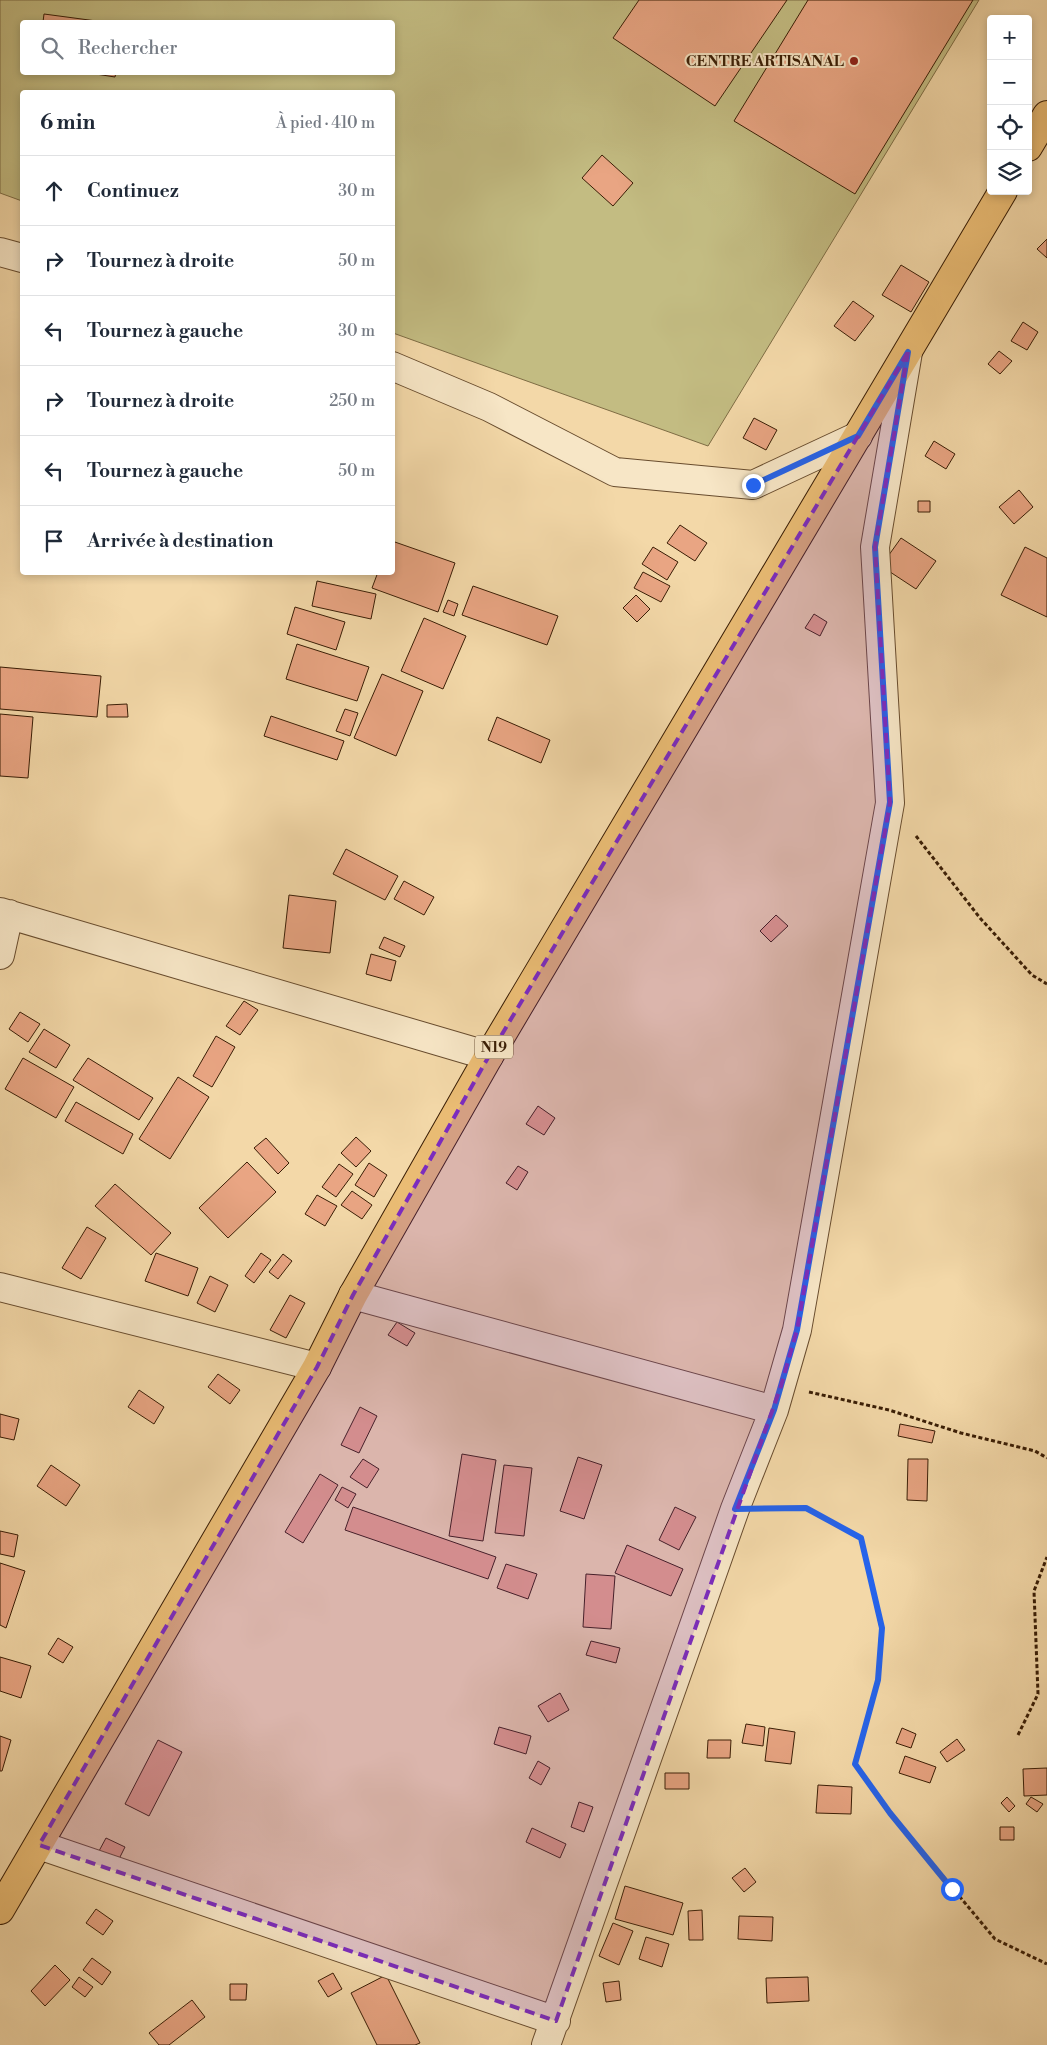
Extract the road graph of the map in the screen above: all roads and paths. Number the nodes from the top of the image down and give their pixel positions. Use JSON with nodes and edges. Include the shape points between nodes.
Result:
{"nodes":[{"id":1,"x":1047,"y":116,"type":"edge"},
{"id":2,"x":1032,"y":141,"type":"edge"},
{"id":3,"x":1001,"y":195,"type":"edge"},
{"id":4,"x":0,"y":252,"type":"edge"},
{"id":5,"x":20,"y":257,"type":"edge"},
{"id":6,"x":908,"y":352,"type":"junction"},
{"id":7,"x":395,"y":367,"type":"edge"},
{"id":8,"x":858,"y":436,"type":"junction"},
{"id":9,"x":890,"y":802,"type":"junction"},
{"id":10,"x":5,"y":913,"type":"edge"},
{"id":11,"x":0,"y":955,"type":"edge"},
{"id":12,"x":1047,"y":984,"type":"edge"},
{"id":13,"x":489,"y":1056,"type":"junction"},
{"id":14,"x":0,"y":1288,"type":"edge"},
{"id":15,"x":353,"y":1295,"type":"junction"},
{"id":16,"x":317,"y":1367,"type":"junction"},
{"id":17,"x":778,"y":1398,"type":"junction"},
{"id":18,"x":1047,"y":1458,"type":"edge"},
{"id":19,"x":735,"y":1509,"type":"junction"},
{"id":20,"x":1047,"y":1556,"type":"edge"},
{"id":21,"x":1018,"y":1736,"type":"dead end"},
{"id":22,"x":39,"y":1845,"type":"junction"},
{"id":23,"x":0,"y":1910,"type":"edge"},
{"id":24,"x":1047,"y":1964,"type":"edge"},
{"id":25,"x":551,"y":2033,"type":"edge"}],
"edges":[{"from":1,"to":2,"type":"main road"},
{"from":3,"to":6,"type":"main road","number":"N19"},
{"from":4,"to":5,"type":"street"},
{"from":6,"to":8,"type":"main road","number":"N19"},
{"from":6,"to":9,"type":"street","via":[[875,547]]},
{"from":7,"to":8,"type":"street","via":[[489,407],[615,472],[753,485]]},
{"from":8,"to":13,"type":"main road","number":"N19"},
{"from":9,"to":12,"type":"path","via":[[980,918],[1032,975]]},
{"from":9,"to":17,"type":"street","via":[[797,1330]]},
{"from":10,"to":11,"type":"street"},
{"from":10,"to":13,"type":"street"},
{"from":13,"to":15,"type":"main road","number":"N19"},
{"from":14,"to":16,"type":"street"},
{"from":15,"to":16,"type":"main road","number":"N19"},
{"from":15,"to":17,"type":"street"},
{"from":16,"to":22,"type":"main road","number":"N19"},
{"from":17,"to":18,"type":"path","via":[[889,1410],[961,1433],[1035,1451]]},
{"from":17,"to":19,"type":"street"},
{"from":19,"to":24,"type":"path","via":[[806,1508],[861,1538],[882,1628],[878,1680],[855,1764],[890,1813],[995,1939]]},
{"from":19,"to":25,"type":"street"},
{"from":20,"to":21,"type":"path","via":[[1034,1591],[1038,1694]]},
{"from":22,"to":23,"type":"main road","number":"N19"},
{"from":22,"to":25,"type":"street"}]}
